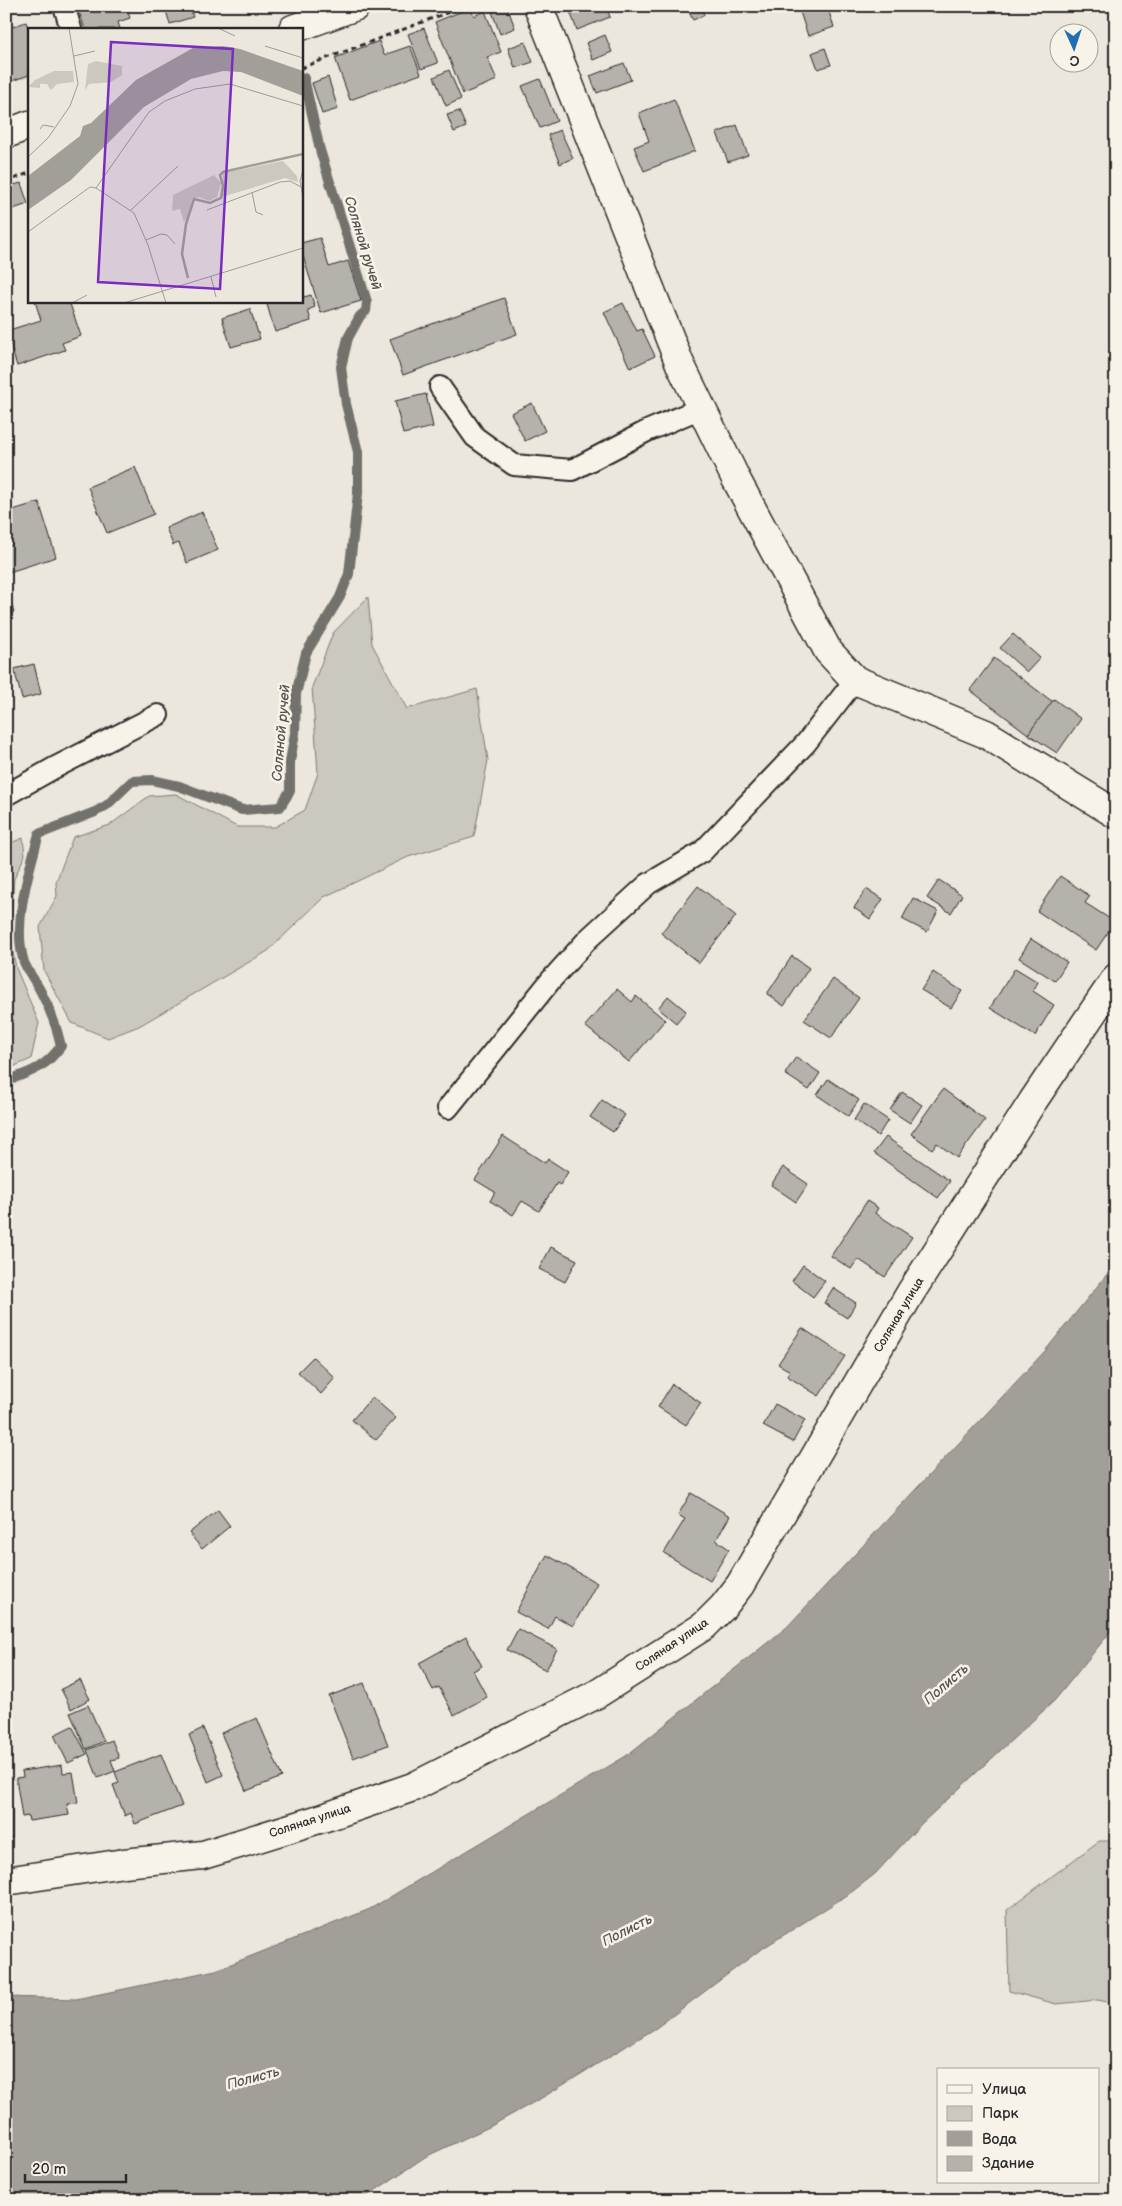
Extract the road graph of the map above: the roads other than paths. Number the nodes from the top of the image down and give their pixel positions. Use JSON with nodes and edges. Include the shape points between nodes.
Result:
{"nodes":[{"id":1,"x":64,"y":6,"type":"edge"},
{"id":2,"x":356,"y":6,"type":"edge"},
{"id":3,"x":538,"y":6,"type":"edge"},
{"id":4,"x":70,"y":28,"type":"edge"},
{"id":5,"x":296,"y":28,"type":"edge"},
{"id":6,"x":28,"y":126,"type":"edge"},
{"id":7,"x":6,"y":134,"type":"edge"},
{"id":8,"x":440,"y":386,"type":"dead end"},
{"id":9,"x":701,"y":408,"type":"junction"},
{"id":10,"x":855,"y":680,"type":"junction"},
{"id":11,"x":158,"y":715,"type":"dead end"},
{"id":12,"x":6,"y":795,"type":"edge"},
{"id":13,"x":1116,"y":814,"type":"edge"},
{"id":14,"x":1116,"y":978,"type":"edge"},
{"id":15,"x":448,"y":1108,"type":"dead end"},
{"id":16,"x":6,"y":1881,"type":"edge"}],
"edges":[{"from":1,"to":4,"type":"lane"},
{"from":2,"to":5,"type":"street"},
{"from":3,"to":9,"type":"street","via":[[680,364]]},
{"from":6,"to":7,"type":"street"},
{"from":8,"to":9,"type":"lane","via":[[475,436],[514,465],[572,470]]},
{"from":9,"to":10,"type":"street","via":[[828,651]]},
{"from":10,"to":13,"type":"street","via":[[986,734]]},
{"from":10,"to":15,"type":"lane","via":[[806,743],[702,852],[648,884],[589,938]]},
{"from":11,"to":12,"type":"lane"},
{"from":14,"to":16,"type":"street","name":"Соляная улица","via":[[911,1292],[740,1585],[704,1626],[597,1694],[413,1787],[203,1855]]}]}
